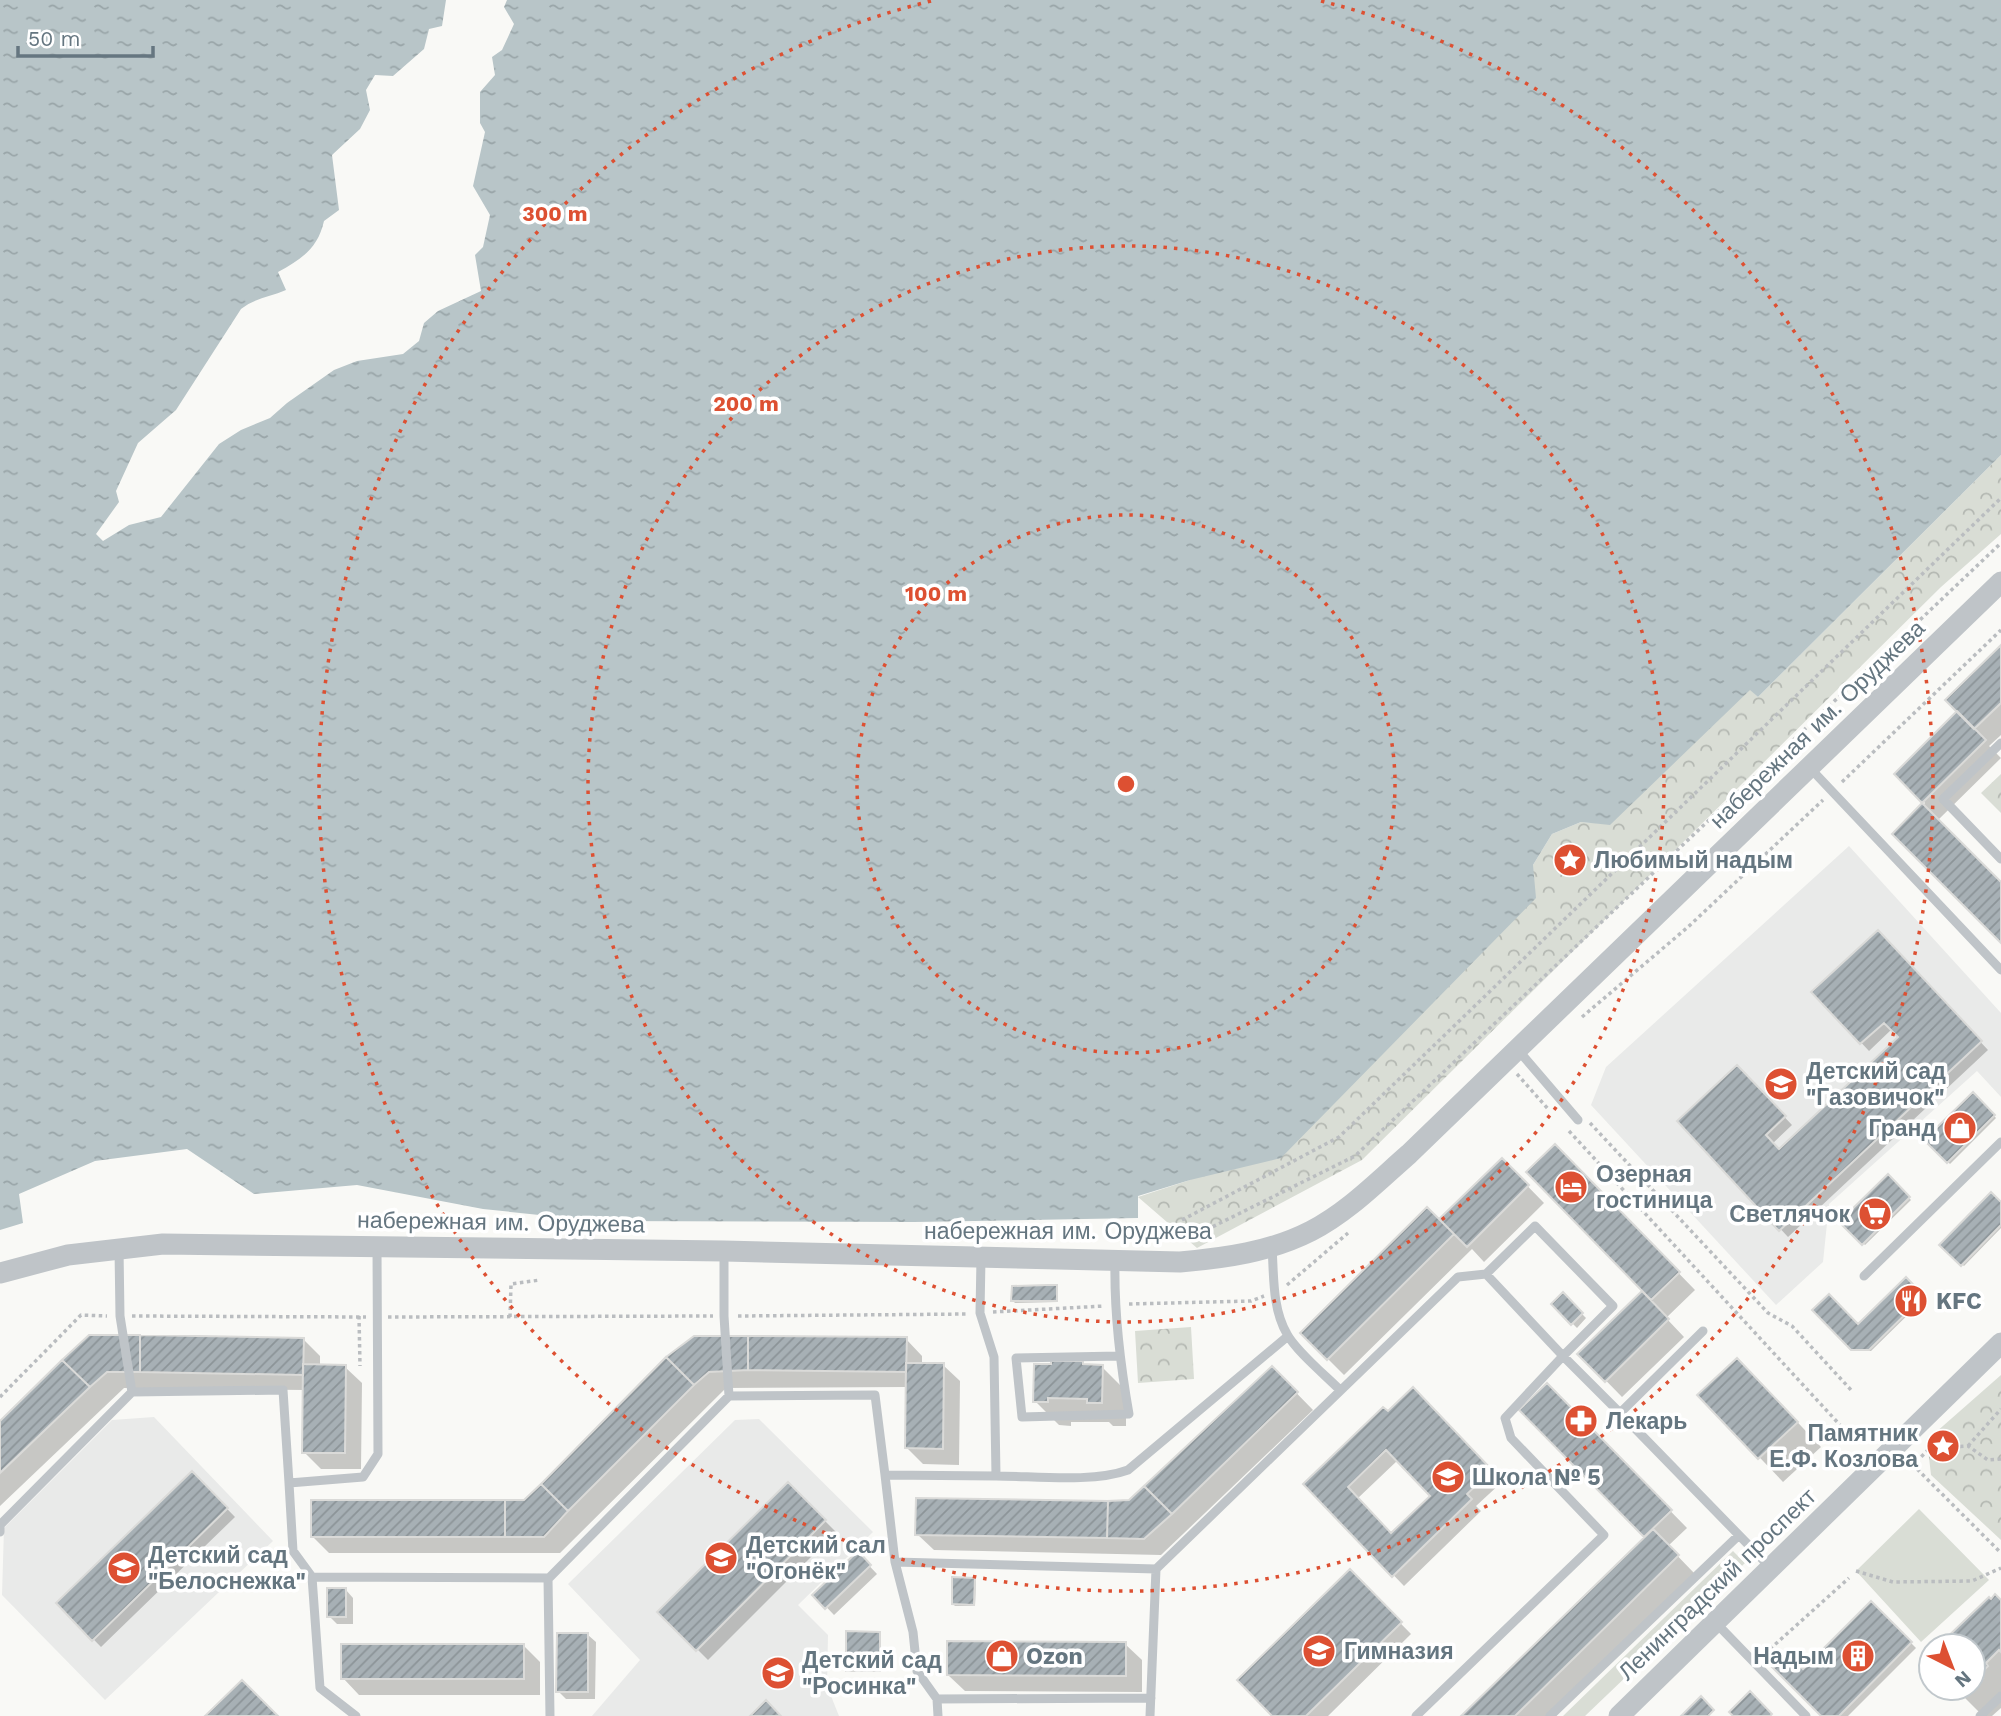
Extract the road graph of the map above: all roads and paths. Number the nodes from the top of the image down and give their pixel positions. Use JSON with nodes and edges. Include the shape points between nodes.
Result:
{"nodes":[{"id":1,"x":2001,"y":498,"type":"edge"},
{"id":2,"x":2001,"y":543,"type":"edge"},
{"id":3,"x":2001,"y":582,"type":"edge"},
{"id":4,"x":2001,"y":630,"type":"edge"},
{"id":5,"x":2001,"y":743,"type":"edge"},
{"id":6,"x":1810,"y":768,"type":"junction"},
{"id":7,"x":1832,"y":792,"type":"junction"},
{"id":8,"x":2001,"y":859,"type":"edge"},
{"id":9,"x":2001,"y":970,"type":"edge"},
{"id":10,"x":1581,"y":1017,"type":"dead end"},
{"id":11,"x":1523,"y":1056,"type":"junction"},
{"id":12,"x":1553,"y":1114,"type":"dead end"},
{"id":13,"x":1578,"y":1120,"type":"dead end"},
{"id":14,"x":1590,"y":1123,"type":"dead end"},
{"id":15,"x":1563,"y":1124,"type":"dead end"},
{"id":16,"x":2001,"y":1142,"type":"edge"},
{"id":17,"x":1182,"y":1220,"type":"dead end"},
{"id":18,"x":1350,"y":1231,"type":"dead end"},
{"id":19,"x":1194,"y":1236,"type":"dead end"},
{"id":20,"x":377,"y":1246,"type":"junction"},
{"id":21,"x":1272,"y":1247,"type":"junction"},
{"id":22,"x":119,"y":1248,"type":"junction"},
{"id":23,"x":724,"y":1251,"type":"junction"},
{"id":24,"x":981,"y":1258,"type":"junction"},
{"id":25,"x":1115,"y":1262,"type":"junction"},
{"id":26,"x":0,"y":1273,"type":"edge"},
{"id":27,"x":1486,"y":1274,"type":"junction"},
{"id":28,"x":1864,"y":1276,"type":"dead end"},
{"id":29,"x":540,"y":1280,"type":"dead end"},
{"id":30,"x":1275,"y":1292,"type":"junction"},
{"id":31,"x":1114,"y":1305,"type":"junction"},
{"id":32,"x":980,"y":1313,"type":"junction"},
{"id":33,"x":120,"y":1316,"type":"junction"},
{"id":34,"x":359,"y":1316,"type":"junction"},
{"id":35,"x":724,"y":1316,"type":"junction"},
{"id":36,"x":377,"y":1317,"type":"junction"},
{"id":37,"x":510,"y":1317,"type":"junction"},
{"id":38,"x":1703,"y":1331,"type":"dead end"},
{"id":39,"x":1288,"y":1336,"type":"junction"},
{"id":40,"x":2001,"y":1343,"type":"edge"},
{"id":41,"x":1119,"y":1356,"type":"junction"},
{"id":42,"x":1563,"y":1356,"type":"junction"},
{"id":43,"x":360,"y":1366,"type":"dead end"},
{"id":44,"x":1340,"y":1390,"type":"junction"},
{"id":45,"x":1852,"y":1391,"type":"dead end"},
{"id":46,"x":132,"y":1392,"type":"junction"},
{"id":47,"x":729,"y":1396,"type":"junction"},
{"id":48,"x":0,"y":1397,"type":"edge"},
{"id":49,"x":2001,"y":1409,"type":"edge"},
{"id":50,"x":1620,"y":1413,"type":"junction"},
{"id":51,"x":1840,"y":1425,"type":"dead end"},
{"id":52,"x":1968,"y":1446,"type":"junction"},
{"id":53,"x":2001,"y":1459,"type":"edge"},
{"id":54,"x":886,"y":1475,"type":"junction"},
{"id":55,"x":996,"y":1476,"type":"junction"},
{"id":56,"x":289,"y":1483,"type":"junction"},
{"id":57,"x":0,"y":1532,"type":"edge"},
{"id":58,"x":1738,"y":1536,"type":"junction"},
{"id":59,"x":2001,"y":1553,"type":"edge"},
{"id":60,"x":895,"y":1562,"type":"junction"},
{"id":61,"x":1771,"y":1568,"type":"junction"},
{"id":62,"x":2001,"y":1568,"type":"edge"},
{"id":63,"x":1156,"y":1569,"type":"junction"},
{"id":64,"x":1856,"y":1571,"type":"dead end"},
{"id":65,"x":312,"y":1577,"type":"junction"},
{"id":66,"x":548,"y":1578,"type":"junction"},
{"id":67,"x":1849,"y":1578,"type":"dead end"},
{"id":68,"x":1716,"y":1623,"type":"junction"},
{"id":69,"x":1770,"y":1649,"type":"dead end"},
{"id":70,"x":2001,"y":1696,"type":"edge"},
{"id":71,"x":1151,"y":1698,"type":"junction"},
{"id":72,"x":937,"y":1699,"type":"junction"},
{"id":73,"x":356,"y":1716,"type":"edge"},
{"id":74,"x":550,"y":1716,"type":"edge"},
{"id":75,"x":938,"y":1716,"type":"edge"},
{"id":76,"x":1150,"y":1716,"type":"edge"},
{"id":77,"x":1416,"y":1716,"type":"edge"},
{"id":78,"x":1550,"y":1716,"type":"edge"},
{"id":79,"x":1619,"y":1716,"type":"edge"},
{"id":80,"x":1806,"y":1716,"type":"edge"},
{"id":81,"x":1980,"y":1716,"type":"edge"}],
"edges":[{"from":1,"to":17,"type":"path","via":[[1339,1137]]},
{"from":2,"to":19,"type":"path","via":[[1355,1156]]},
{"from":3,"to":6,"type":"street","name":"набережная им. Оруджева"},
{"from":4,"to":7,"type":"path"},
{"from":5,"to":8,"type":"lane","via":[[1943,799]]},
{"from":6,"to":7,"type":"lane"},
{"from":6,"to":11,"type":"street","name":"набережная им. Оруджева"},
{"from":7,"to":9,"type":"lane"},
{"from":7,"to":10,"type":"path","via":[[1688,927]]},
{"from":11,"to":12,"type":"path","via":[[1517,1074]]},
{"from":11,"to":13,"type":"lane"},
{"from":11,"to":21,"type":"street","name":"набережная им. Оруджева","via":[[1357,1199],[1310,1231]]},
{"from":14,"to":45,"type":"path","via":[[1768,1313],[1792,1326]]},
{"from":15,"to":51,"type":"path"},
{"from":16,"to":28,"type":"lane"},
{"from":18,"to":30,"type":"path"},
{"from":20,"to":22,"type":"street","name":"набережная им. Оруджева","via":[[163,1244]]},
{"from":20,"to":23,"type":"street","name":"набережная им. Оруджева"},
{"from":20,"to":36,"type":"lane"},
{"from":21,"to":25,"type":"street","name":"набережная им. Оруджева","via":[[1215,1259]]},
{"from":21,"to":30,"type":"lane"},
{"from":22,"to":26,"type":"street","name":"набережная им. Оруджева","via":[[68,1255]]},
{"from":22,"to":33,"type":"lane"},
{"from":23,"to":24,"type":"street","name":"набережная им. Оруджева"},
{"from":23,"to":35,"type":"lane"},
{"from":24,"to":25,"type":"street","name":"набережная им. Оруджева"},
{"from":24,"to":32,"type":"lane"},
{"from":25,"to":31,"type":"lane"},
{"from":27,"to":42,"type":"lane"},
{"from":27,"to":42,"type":"lane","via":[[1535,1226],[1613,1306]]},
{"from":27,"to":44,"type":"lane","via":[[1458,1278]]},
{"from":29,"to":37,"type":"path","via":[[511,1284]]},
{"from":30,"to":31,"type":"path","via":[[1251,1301]]},
{"from":30,"to":39,"type":"lane"},
{"from":31,"to":32,"type":"path"},
{"from":31,"to":41,"type":"lane"},
{"from":32,"to":35,"type":"path"},
{"from":32,"to":55,"type":"lane","via":[[994,1357]]},
{"from":33,"to":34,"type":"path"},
{"from":33,"to":46,"type":"lane"},
{"from":33,"to":48,"type":"path","via":[[81,1315]]},
{"from":34,"to":36,"type":"path"},
{"from":34,"to":43,"type":"path"},
{"from":35,"to":37,"type":"path"},
{"from":35,"to":47,"type":"lane"},
{"from":36,"to":37,"type":"path"},
{"from":36,"to":56,"type":"lane","via":[[378,1454],[363,1477]]},
{"from":38,"to":50,"type":"lane"},
{"from":39,"to":44,"type":"lane"},
{"from":39,"to":55,"type":"lane","via":[[1128,1470],[1093,1477]]},
{"from":40,"to":61,"type":"street","name":"Ленинградский проспект"},
{"from":41,"to":41,"type":"lane","via":[[1016,1358],[1022,1418],[1129,1414]]},
{"from":42,"to":50,"type":"lane"},
{"from":42,"to":77,"type":"lane","via":[[1505,1418],[1511,1438],[1604,1535]]},
{"from":44,"to":63,"type":"lane"},
{"from":46,"to":56,"type":"lane","via":[[283,1390]]},
{"from":46,"to":57,"type":"lane","via":[[0,1525]]},
{"from":47,"to":54,"type":"lane","via":[[875,1395]]},
{"from":47,"to":66,"type":"lane"},
{"from":49,"to":52,"type":"path"},
{"from":50,"to":58,"type":"lane"},
{"from":52,"to":53,"type":"path","via":[[1988,1460]]},
{"from":52,"to":59,"type":"path","via":[[1928,1449],[1913,1465]]},
{"from":54,"to":55,"type":"lane"},
{"from":54,"to":60,"type":"lane"},
{"from":56,"to":65,"type":"lane","via":[[293,1551]]},
{"from":58,"to":61,"type":"lane"},
{"from":58,"to":78,"type":"lane"},
{"from":60,"to":63,"type":"lane"},
{"from":60,"to":72,"type":"lane","via":[[913,1632],[917,1671]]},
{"from":61,"to":68,"type":"street","name":"Ленинградский проспект"},
{"from":62,"to":64,"type":"path","via":[[1972,1581],[1892,1582]]},
{"from":63,"to":71,"type":"lane"},
{"from":65,"to":66,"type":"lane"},
{"from":65,"to":73,"type":"lane","via":[[320,1688]]},
{"from":66,"to":74,"type":"lane"},
{"from":67,"to":69,"type":"path"},
{"from":68,"to":79,"type":"street","name":"Ленинградский проспект"},
{"from":68,"to":80,"type":"lane"},
{"from":70,"to":81,"type":"lane"},
{"from":71,"to":72,"type":"lane"},
{"from":71,"to":76,"type":"lane"},
{"from":72,"to":75,"type":"lane"}]}
